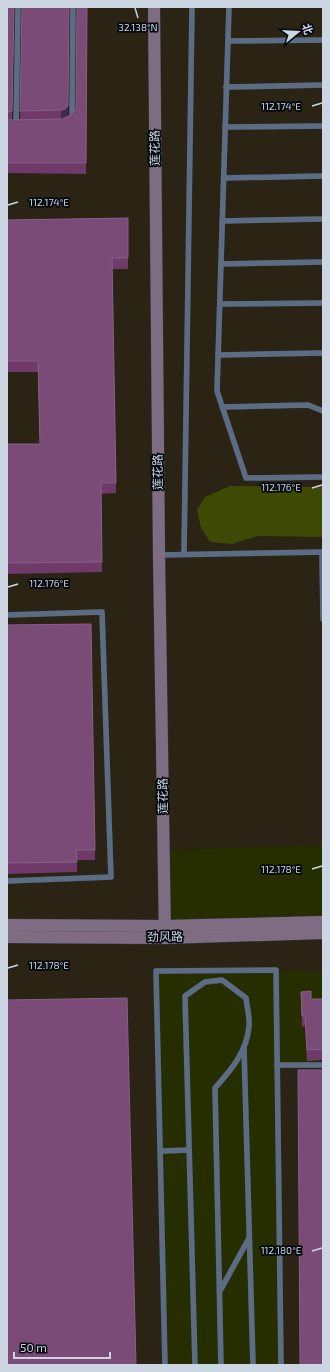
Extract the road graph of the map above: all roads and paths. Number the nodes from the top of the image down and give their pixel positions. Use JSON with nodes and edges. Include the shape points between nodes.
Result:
{"nodes":[{"id":1,"x":18,"y":7,"type":"edge"},
{"id":2,"x":73,"y":7,"type":"edge"},
{"id":3,"x":154,"y":7,"type":"edge"},
{"id":4,"x":192,"y":7,"type":"edge"},
{"id":5,"x":229,"y":7,"type":"edge"},
{"id":6,"x":323,"y":40,"type":"edge"},
{"id":7,"x":228,"y":41,"type":"junction"},
{"id":8,"x":323,"y":85,"type":"edge"},
{"id":9,"x":226,"y":87,"type":"junction"},
{"id":10,"x":68,"y":123,"type":"edge"},
{"id":11,"x":24,"y":125,"type":"edge"},
{"id":12,"x":323,"y":126,"type":"edge"},
{"id":13,"x":225,"y":127,"type":"junction"},
{"id":14,"x":323,"y":176,"type":"edge"},
{"id":15,"x":224,"y":178,"type":"junction"},
{"id":16,"x":323,"y":220,"type":"edge"},
{"id":17,"x":222,"y":221,"type":"junction"},
{"id":18,"x":323,"y":262,"type":"edge"},
{"id":19,"x":221,"y":264,"type":"junction"},
{"id":20,"x":323,"y":303,"type":"edge"},
{"id":21,"x":220,"y":304,"type":"junction"},
{"id":22,"x":323,"y":353,"type":"edge"},
{"id":23,"x":218,"y":355,"type":"junction"},
{"id":24,"x":222,"y":406,"type":"junction"},
{"id":25,"x":323,"y":411,"type":"edge"},
{"id":26,"x":323,"y":476,"type":"edge"},
{"id":27,"x":184,"y":554,"type":"junction"},
{"id":28,"x":159,"y":555,"type":"junction"},
{"id":29,"x":323,"y":595,"type":"edge"},
{"id":30,"x":7,"y":615,"type":"edge"},
{"id":31,"x":323,"y":619,"type":"edge"},
{"id":32,"x":7,"y":881,"type":"edge"},
{"id":33,"x":323,"y":922,"type":"edge"},
{"id":34,"x":7,"y":925,"type":"edge"},
{"id":35,"x":165,"y":932,"type":"junction"},
{"id":36,"x":323,"y":933,"type":"edge"},
{"id":37,"x":7,"y":937,"type":"edge"},
{"id":38,"x":244,"y":1048,"type":"junction"},
{"id":39,"x":323,"y":1065,"type":"edge"},
{"id":40,"x":277,"y":1066,"type":"junction"},
{"id":41,"x":189,"y":1150,"type":"junction"},
{"id":42,"x":160,"y":1151,"type":"junction"},
{"id":43,"x":250,"y":1237,"type":"junction"},
{"id":44,"x":219,"y":1292,"type":"junction"},
{"id":45,"x":165,"y":1365,"type":"edge"},
{"id":46,"x":195,"y":1365,"type":"edge"},
{"id":47,"x":221,"y":1365,"type":"edge"},
{"id":48,"x":253,"y":1365,"type":"edge"},
{"id":49,"x":281,"y":1365,"type":"edge"}],
"edges":[{"from":1,"to":11,"type":"lane","via":[[14,126]]},
{"from":2,"to":10,"type":"lane","via":[[72,118]]},
{"from":3,"to":28,"type":"street","name":"莲花路"},
{"from":4,"to":27,"type":"lane"},
{"from":5,"to":7,"type":"lane"},
{"from":6,"to":7,"type":"lane"},
{"from":7,"to":9,"type":"lane"},
{"from":8,"to":9,"type":"lane"},
{"from":9,"to":13,"type":"lane"},
{"from":12,"to":13,"type":"lane"},
{"from":13,"to":15,"type":"lane"},
{"from":14,"to":15,"type":"lane"},
{"from":15,"to":17,"type":"lane"},
{"from":16,"to":17,"type":"lane"},
{"from":17,"to":19,"type":"lane"},
{"from":18,"to":19,"type":"lane"},
{"from":19,"to":21,"type":"lane"},
{"from":20,"to":21,"type":"lane"},
{"from":21,"to":23,"type":"lane"},
{"from":22,"to":23,"type":"lane"},
{"from":23,"to":24,"type":"lane","via":[[217,391]]},
{"from":24,"to":25,"type":"lane","via":[[308,405]]},
{"from":24,"to":26,"type":"lane","via":[[246,478]]},
{"from":27,"to":28,"type":"lane"},
{"from":27,"to":29,"type":"lane","via":[[322,552]]},
{"from":28,"to":35,"type":"street","name":"莲花路"},
{"from":29,"to":31,"type":"lane"},
{"from":30,"to":32,"type":"lane","via":[[102,612],[111,877]]},
{"from":33,"to":35,"type":"street","name":"劲风路"},
{"from":34,"to":35,"type":"street","name":"劲风路"},
{"from":35,"to":36,"type":"street","name":"劲风路"},
{"from":35,"to":37,"type":"street","name":"劲风路"},
{"from":38,"to":41,"type":"lane","via":[[249,1025],[246,998],[222,980],[205,982],[185,996]]},
{"from":38,"to":43,"type":"lane"},
{"from":38,"to":44,"type":"lane","via":[[233,1068],[215,1088]]},
{"from":39,"to":40,"type":"lane"},
{"from":40,"to":42,"type":"lane","via":[[276,970],[156,970]]},
{"from":40,"to":49,"type":"lane"},
{"from":41,"to":42,"type":"lane"},
{"from":41,"to":46,"type":"lane"},
{"from":42,"to":45,"type":"lane"},
{"from":43,"to":44,"type":"lane"},
{"from":43,"to":48,"type":"lane"},
{"from":44,"to":47,"type":"lane"}]}
